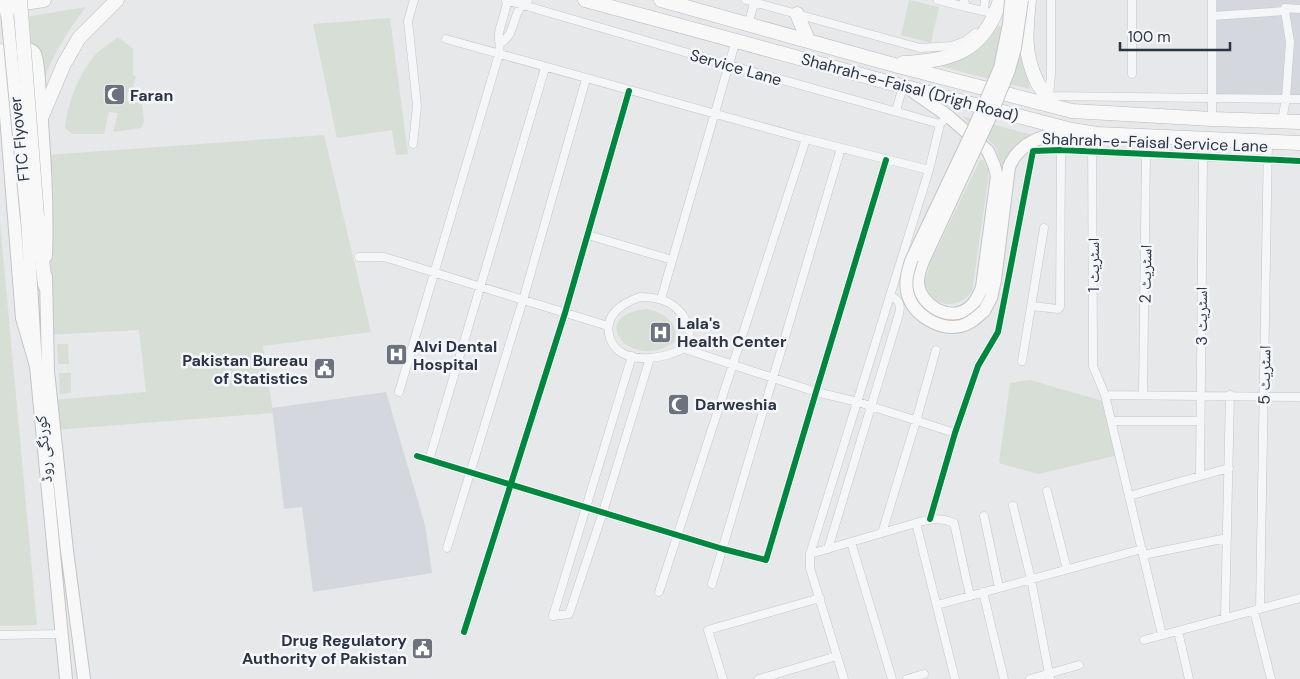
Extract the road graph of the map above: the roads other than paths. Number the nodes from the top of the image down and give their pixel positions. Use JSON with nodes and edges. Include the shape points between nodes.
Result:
{"nodes":[{"id":1,"x":20,"y":0,"type":"edge"},
{"id":2,"x":44,"y":0,"type":"edge"},
{"id":3,"x":117,"y":0,"type":"edge"},
{"id":4,"x":414,"y":0,"type":"edge"},
{"id":5,"x":507,"y":0,"type":"edge"},
{"id":6,"x":585,"y":0,"type":"edge"},
{"id":7,"x":661,"y":0,"type":"edge"},
{"id":8,"x":746,"y":0,"type":"edge"},
{"id":9,"x":938,"y":0,"type":"edge"},
{"id":10,"x":985,"y":0,"type":"edge"},
{"id":11,"x":1000,"y":0,"type":"edge"},
{"id":12,"x":1011,"y":0,"type":"edge"},
{"id":13,"x":1022,"y":0,"type":"edge"},
{"id":14,"x":1029,"y":0,"type":"edge"},
{"id":15,"x":1051,"y":0,"type":"edge"},
{"id":16,"x":1132,"y":0,"type":"edge"},
{"id":17,"x":1212,"y":0,"type":"edge"},
{"id":18,"x":755,"y":1,"type":"edge"},
{"id":19,"x":525,"y":2,"type":"edge"},
{"id":20,"x":4,"y":4,"type":"edge"},
{"id":21,"x":965,"y":4,"type":"edge"},
{"id":22,"x":1285,"y":6,"type":"edge"},
{"id":23,"x":1300,"y":8,"type":"edge"},
{"id":24,"x":990,"y":13,"type":"junction"},
{"id":25,"x":797,"y":14,"type":"junction"},
{"id":26,"x":1212,"y":16,"type":"junction"},
{"id":27,"x":1027,"y":22,"type":"junction"},
{"id":28,"x":748,"y":24,"type":"junction"},
{"id":29,"x":975,"y":33,"type":"dead end"},
{"id":30,"x":446,"y":39,"type":"dead end"},
{"id":31,"x":736,"y":40,"type":"junction"},
{"id":32,"x":808,"y":40,"type":"junction"},
{"id":33,"x":1290,"y":42,"type":"junction"},
{"id":34,"x":501,"y":43,"type":"junction"},
{"id":35,"x":1300,"y":43,"type":"edge"},
{"id":36,"x":499,"y":54,"type":"junction"},
{"id":37,"x":1,"y":58,"type":"edge"},
{"id":38,"x":887,"y":63,"type":"junction"},
{"id":39,"x":729,"y":65,"type":"junction"},
{"id":40,"x":545,"y":68,"type":"junction"},
{"id":41,"x":1132,"y":74,"type":"dead end"},
{"id":42,"x":586,"y":79,"type":"junction"},
{"id":43,"x":906,"y":87,"type":"junction"},
{"id":44,"x":629,"y":91,"type":"junction"},
{"id":45,"x":1212,"y":98,"type":"junction"},
{"id":46,"x":1286,"y":98,"type":"junction"},
{"id":47,"x":1300,"y":99,"type":"edge"},
{"id":48,"x":1050,"y":101,"type":"junction"},
{"id":49,"x":896,"y":111,"type":"junction"},
{"id":50,"x":715,"y":114,"type":"junction"},
{"id":51,"x":41,"y":118,"type":"junction"},
{"id":52,"x":1212,"y":119,"type":"junction"},
{"id":53,"x":944,"y":120,"type":"junction"},
{"id":54,"x":1282,"y":121,"type":"junction"},
{"id":55,"x":1300,"y":122,"type":"edge"},
{"id":56,"x":1072,"y":130,"type":"junction"},
{"id":57,"x":1092,"y":133,"type":"junction"},
{"id":58,"x":806,"y":139,"type":"junction"},
{"id":59,"x":1268,"y":141,"type":"junction"},
{"id":60,"x":1300,"y":143,"type":"edge"},
{"id":61,"x":413,"y":144,"type":"dead end"},
{"id":62,"x":841,"y":148,"type":"junction"},
{"id":63,"x":1061,"y":150,"type":"junction"},
{"id":64,"x":1092,"y":151,"type":"junction"},
{"id":65,"x":1146,"y":154,"type":"junction"},
{"id":66,"x":1203,"y":156,"type":"junction"},
{"id":67,"x":1267,"y":159,"type":"junction"},
{"id":68,"x":886,"y":160,"type":"junction"},
{"id":69,"x":1300,"y":161,"type":"edge"},
{"id":70,"x":929,"y":170,"type":"junction"},
{"id":71,"x":32,"y":218,"type":"junction"},
{"id":72,"x":1044,"y":228,"type":"dead end"},
{"id":73,"x":588,"y":235,"type":"junction"},
{"id":74,"x":359,"y":257,"type":"dead end"},
{"id":75,"x":672,"y":260,"type":"junction"},
{"id":76,"x":435,"y":273,"type":"junction"},
{"id":77,"x":45,"y":284,"type":"junction"},
{"id":78,"x":482,"y":287,"type":"junction"},
{"id":79,"x":891,"y":296,"type":"junction"},
{"id":80,"x":661,"y":299,"type":"junction"},
{"id":81,"x":523,"y":300,"type":"junction"},
{"id":82,"x":1032,"y":306,"type":"junction"},
{"id":83,"x":565,"y":313,"type":"junction"},
{"id":84,"x":608,"y":326,"type":"junction"},
{"id":85,"x":685,"y":348,"type":"junction"},
{"id":86,"x":936,"y":350,"type":"dead end"},
{"id":87,"x":632,"y":356,"type":"junction"},
{"id":88,"x":650,"y":358,"type":"junction"},
{"id":89,"x":1022,"y":361,"type":"dead end"},
{"id":90,"x":732,"y":364,"type":"junction"},
{"id":91,"x":36,"y":366,"type":"junction"},
{"id":92,"x":774,"y":378,"type":"junction"},
{"id":93,"x":399,"y":392,"type":"dead end"},
{"id":94,"x":816,"y":392,"type":"junction"},
{"id":95,"x":1105,"y":394,"type":"junction"},
{"id":96,"x":1143,"y":395,"type":"junction"},
{"id":97,"x":1201,"y":395,"type":"junction"},
{"id":98,"x":1230,"y":395,"type":"junction"},
{"id":99,"x":1264,"y":396,"type":"junction"},
{"id":100,"x":1300,"y":397,"type":"edge"},
{"id":101,"x":858,"y":402,"type":"junction"},
{"id":102,"x":872,"y":406,"type":"junction"},
{"id":103,"x":916,"y":421,"type":"junction"},
{"id":104,"x":1111,"y":421,"type":"junction"},
{"id":105,"x":1200,"y":421,"type":"junction"},
{"id":106,"x":955,"y":433,"type":"junction"},
{"id":107,"x":417,"y":456,"type":"dead end"},
{"id":108,"x":430,"y":460,"type":"junction"},
{"id":109,"x":1229,"y":468,"type":"junction"},
{"id":110,"x":470,"y":472,"type":"junction"},
{"id":111,"x":1200,"y":476,"type":"junction"},
{"id":112,"x":511,"y":484,"type":"junction"},
{"id":113,"x":1047,"y":491,"type":"dead end"},
{"id":114,"x":1129,"y":496,"type":"junction"},
{"id":115,"x":1013,"y":506,"type":"dead end"},
{"id":116,"x":586,"y":507,"type":"junction"},
{"id":117,"x":603,"y":512,"type":"junction"},
{"id":118,"x":984,"y":516,"type":"dead end"},
{"id":119,"x":930,"y":519,"type":"junction"},
{"id":120,"x":916,"y":523,"type":"junction"},
{"id":121,"x":882,"y":533,"type":"junction"},
{"id":122,"x":677,"y":535,"type":"junction"},
{"id":123,"x":1227,"y":538,"type":"junction"},
{"id":124,"x":851,"y":542,"type":"junction"},
{"id":125,"x":447,"y":548,"type":"dead end"},
{"id":126,"x":722,"y":549,"type":"junction"},
{"id":127,"x":828,"y":549,"type":"junction"},
{"id":128,"x":1142,"y":552,"type":"junction"},
{"id":129,"x":810,"y":554,"type":"junction"},
{"id":130,"x":1067,"y":569,"type":"junction"},
{"id":131,"x":1031,"y":579,"type":"junction"},
{"id":132,"x":712,"y":584,"type":"dead end"},
{"id":133,"x":999,"y":588,"type":"junction"},
{"id":134,"x":660,"y":592,"type":"dead end"},
{"id":135,"x":982,"y":592,"type":"junction"},
{"id":136,"x":970,"y":596,"type":"junction"},
{"id":137,"x":820,"y":598,"type":"junction"},
{"id":138,"x":1300,"y":598,"type":"edge"},
{"id":139,"x":937,"y":605,"type":"junction"},
{"id":140,"x":1257,"y":610,"type":"junction"},
{"id":141,"x":1225,"y":618,"type":"junction"},
{"id":142,"x":1178,"y":631,"type":"junction"},
{"id":143,"x":464,"y":632,"type":"dead end"},
{"id":144,"x":63,"y":634,"type":"junction"},
{"id":145,"x":0,"y":635,"type":"edge"},
{"id":146,"x":1162,"y":635,"type":"junction"},
{"id":147,"x":1144,"y":640,"type":"dead end"},
{"id":148,"x":837,"y":656,"type":"junction"},
{"id":149,"x":1079,"y":665,"type":"dead end"},
{"id":150,"x":924,"y":674,"type":"dead end"},
{"id":151,"x":1049,"y":676,"type":"edge"},
{"id":152,"x":66,"y":679,"type":"edge"},
{"id":153,"x":84,"y":679,"type":"edge"},
{"id":154,"x":723,"y":679,"type":"edge"},
{"id":155,"x":759,"y":679,"type":"edge"},
{"id":156,"x":844,"y":679,"type":"edge"},
{"id":157,"x":892,"y":679,"type":"edge"},
{"id":158,"x":907,"y":679,"type":"edge"},
{"id":159,"x":955,"y":679,"type":"edge"},
{"id":160,"x":1004,"y":679,"type":"edge"},
{"id":161,"x":1030,"y":679,"type":"edge"},
{"id":162,"x":1189,"y":679,"type":"edge"},
{"id":163,"x":1271,"y":679,"type":"edge"}],
"edges":[{"from":1,"to":71,"type":"highway","bridge":true},
{"from":2,"to":20,"type":"highway"},
{"from":3,"to":51,"type":"highway","via":[[79,38]]},
{"from":4,"to":61,"type":"street","via":[[408,27],[417,106]]},
{"from":5,"to":19,"type":"street","name":"Service Lane"},
{"from":5,"to":34,"type":"street","via":[[499,37]]},
{"from":6,"to":31,"type":"highway","name":"Shahrah-e-Faisal (Drigh Road)"},
{"from":7,"to":28,"type":"highway"},
{"from":8,"to":18,"type":"street"},
{"from":9,"to":21,"type":"street"},
{"from":10,"to":24,"type":"street"},
{"from":11,"to":24,"type":"highway"},
{"from":12,"to":56,"type":"main road","bridge":true,"via":[[1005,48],[996,77],[906,278],[907,293],[924,318],[949,326],[962,326],[984,311],[995,280],[1009,167],[1013,158],[1026,144]]},
{"from":13,"to":53,"type":"main road","bridge":true,"via":[[1009,70],[990,117],[920,270],[918,280],[925,301],[947,313],[958,313],[970,308],[978,298],[983,282],[997,176],[988,151]]},
{"from":14,"to":27,"type":"highway"},
{"from":15,"to":48,"type":"street"},
{"from":16,"to":41,"type":"street"},
{"from":17,"to":26,"type":"street"},
{"from":18,"to":25,"type":"street"},
{"from":18,"to":28,"type":"street"},
{"from":19,"to":34,"type":"street","via":[[507,39]]},
{"from":19,"to":39,"type":"street","name":"Service Lane"},
{"from":20,"to":71,"type":"main road","name":"FTC Flyover","bridge":true},
{"from":21,"to":24,"type":"street"},
{"from":22,"to":23,"type":"street"},
{"from":22,"to":26,"type":"street"},
{"from":22,"to":33,"type":"street"},
{"from":24,"to":27,"type":"highway","via":[[1013,27]]},
{"from":24,"to":38,"type":"highway","via":[[979,40],[962,52],[936,60]]},
{"from":25,"to":29,"type":"street","via":[[920,48],[952,46]]},
{"from":25,"to":32,"type":"highway"},
{"from":26,"to":45,"type":"street"},
{"from":27,"to":48,"type":"highway","via":[[1026,44],[1030,63],[1038,84]]},
{"from":28,"to":32,"type":"highway","name":"Shahrah-e-Faisal (Drigh Road)"},
{"from":30,"to":36,"type":"street"},
{"from":31,"to":39,"type":"street"},
{"from":31,"to":43,"type":"highway","name":"Shahrah-e-Faisal (Drigh Road)"},
{"from":32,"to":38,"type":"highway","name":"Shahrah-e-Faisal (Drigh Road)"},
{"from":33,"to":35,"type":"street"},
{"from":33,"to":46,"type":"street"},
{"from":34,"to":36,"type":"street"},
{"from":36,"to":40,"type":"street"},
{"from":36,"to":76,"type":"street"},
{"from":37,"to":51,"type":"main road","name":"کورنگی روڈ","via":[[18,47],[35,54]]},
{"from":37,"to":91,"type":"main road","via":[[22,318]]},
{"from":38,"to":48,"type":"highway","name":"Shahrah-e-Faisal (Drigh Road)"},
{"from":39,"to":49,"type":"street","name":"Service Lane"},
{"from":39,"to":50,"type":"street"},
{"from":40,"to":42,"type":"street"},
{"from":40,"to":78,"type":"street"},
{"from":42,"to":44,"type":"street"},
{"from":42,"to":81,"type":"street"},
{"from":43,"to":49,"type":"street"},
{"from":43,"to":53,"type":"main road"},
{"from":43,"to":56,"type":"highway","name":"Shahrah-e-Faisal (Drigh Road)"},
{"from":44,"to":50,"type":"street"},
{"from":44,"to":73,"type":"street"},
{"from":45,"to":46,"type":"street"},
{"from":45,"to":48,"type":"street"},
{"from":45,"to":52,"type":"street"},
{"from":46,"to":47,"type":"street"},
{"from":46,"to":54,"type":"street"},
{"from":48,"to":52,"type":"highway","name":"Shahrah-e-Faisal (Drigh Road)","via":[[1072,110]]},
{"from":49,"to":53,"type":"street","name":"Service Lane"},
{"from":50,"to":58,"type":"street"},
{"from":50,"to":75,"type":"street"},
{"from":51,"to":77,"type":"main road","name":"کورنگی روڈ","via":[[47,219]]},
{"from":52,"to":54,"type":"highway","name":"Shahrah-e-Faisal (Drigh Road)"},
{"from":53,"to":70,"type":"street"},
{"from":54,"to":55,"type":"highway","name":"Shahrah-e-Faisal (Drigh Road)"},
{"from":56,"to":57,"type":"highway","name":"Shahrah-e-Faisal (Drigh Road)"},
{"from":57,"to":59,"type":"highway","name":"Shahrah-e-Faisal (Drigh Road)"},
{"from":57,"to":64,"type":"street","name":"اسٹریٹ 1"},
{"from":58,"to":62,"type":"street"},
{"from":58,"to":90,"type":"street"},
{"from":59,"to":60,"type":"highway","name":"Shahrah-e-Faisal (Drigh Road)"},
{"from":59,"to":67,"type":"street","name":"اسٹریٹ 5"},
{"from":62,"to":68,"type":"street"},
{"from":62,"to":92,"type":"street"},
{"from":63,"to":64,"type":"street","name":"Shahrah-e-Faisal Service Lane"},
{"from":63,"to":82,"type":"street","via":[[1060,307]]},
{"from":63,"to":106,"type":"street","name":"Shahrah-e-Faisal Service Lane","via":[[1033,151],[998,332],[978,366]]},
{"from":64,"to":65,"type":"street","name":"Shahrah-e-Faisal Service Lane"},
{"from":64,"to":95,"type":"street","name":"اسٹریٹ 1","via":[[1093,366]]},
{"from":65,"to":66,"type":"street","name":"Shahrah-e-Faisal Service Lane"},
{"from":65,"to":96,"type":"street","name":"اسٹریٹ 2"},
{"from":66,"to":67,"type":"street","name":"Shahrah-e-Faisal Service Lane"},
{"from":66,"to":97,"type":"street","name":"اسٹریٹ 3"},
{"from":67,"to":69,"type":"street","name":"Shahrah-e-Faisal Service Lane"},
{"from":67,"to":99,"type":"street","name":"اسٹریٹ 5"},
{"from":68,"to":70,"type":"street"},
{"from":68,"to":94,"type":"street"},
{"from":70,"to":79,"type":"street"},
{"from":71,"to":77,"type":"highway"},
{"from":71,"to":91,"type":"main road","name":"کورنگی روڈ"},
{"from":72,"to":82,"type":"street"},
{"from":73,"to":75,"type":"street"},
{"from":73,"to":83,"type":"street"},
{"from":74,"to":76,"type":"street","via":[[384,257]]},
{"from":75,"to":80,"type":"street"},
{"from":76,"to":78,"type":"street"},
{"from":76,"to":93,"type":"street"},
{"from":77,"to":153,"type":"main road","name":"کورنگی روڈ","via":[[48,371]]},
{"from":78,"to":81,"type":"street"},
{"from":78,"to":108,"type":"street"},
{"from":79,"to":101,"type":"street"},
{"from":79,"to":102,"type":"street","via":[[898,299],[900,314]]},
{"from":80,"to":84,"type":"street","via":[[650,296],[628,301],[612,315]]},
{"from":80,"to":85,"type":"street","via":[[671,303],[685,318],[690,332]]},
{"from":81,"to":83,"type":"street"},
{"from":81,"to":110,"type":"street"},
{"from":82,"to":89,"type":"street"},
{"from":83,"to":84,"type":"street"},
{"from":83,"to":112,"type":"street"},
{"from":84,"to":87,"type":"street","via":[[614,345]]},
{"from":85,"to":88,"type":"street"},
{"from":85,"to":90,"type":"street"},
{"from":86,"to":103,"type":"street"},
{"from":87,"to":88,"type":"street"},
{"from":87,"to":116,"type":"street"},
{"from":88,"to":117,"type":"street"},
{"from":90,"to":92,"type":"street"},
{"from":90,"to":122,"type":"street"},
{"from":91,"to":144,"type":"main road","name":"کورنگی روڈ"},
{"from":92,"to":94,"type":"street"},
{"from":92,"to":126,"type":"street"},
{"from":94,"to":101,"type":"street"},
{"from":94,"to":126,"type":"street","via":[[766,560]]},
{"from":95,"to":96,"type":"street"},
{"from":95,"to":104,"type":"street","name":"اسٹریٹ 1"},
{"from":96,"to":97,"type":"street"},
{"from":97,"to":98,"type":"street"},
{"from":97,"to":105,"type":"street","name":"اسٹریٹ 3"},
{"from":98,"to":99,"type":"street"},
{"from":98,"to":109,"type":"street"},
{"from":99,"to":100,"type":"street"},
{"from":99,"to":140,"type":"street","name":"اسٹریٹ 5"},
{"from":101,"to":102,"type":"street"},
{"from":101,"to":129,"type":"street"},
{"from":102,"to":103,"type":"street"},
{"from":102,"to":127,"type":"street"},
{"from":103,"to":106,"type":"street"},
{"from":103,"to":121,"type":"street"},
{"from":104,"to":105,"type":"street"},
{"from":104,"to":114,"type":"street","name":"اسٹریٹ 1"},
{"from":105,"to":111,"type":"street","name":"اسٹریٹ 3"},
{"from":106,"to":119,"type":"street"},
{"from":107,"to":108,"type":"street"},
{"from":108,"to":110,"type":"street"},
{"from":109,"to":111,"type":"street"},
{"from":109,"to":123,"type":"street"},
{"from":110,"to":112,"type":"street"},
{"from":110,"to":125,"type":"street"},
{"from":111,"to":114,"type":"street"},
{"from":112,"to":116,"type":"street"},
{"from":112,"to":143,"type":"street"},
{"from":113,"to":130,"type":"street"},
{"from":114,"to":128,"type":"street","name":"اسٹریٹ 1"},
{"from":115,"to":131,"type":"street"},
{"from":116,"to":117,"type":"street"},
{"from":116,"to":117,"type":"street","via":[[553,616],[569,614]]},
{"from":117,"to":122,"type":"street"},
{"from":118,"to":133,"type":"street"},
{"from":119,"to":120,"type":"street"},
{"from":119,"to":136,"type":"street","via":[[944,518],[954,523]]},
{"from":120,"to":121,"type":"street"},
{"from":120,"to":139,"type":"street"},
{"from":121,"to":124,"type":"street"},
{"from":122,"to":126,"type":"street"},
{"from":122,"to":134,"type":"street"},
{"from":123,"to":128,"type":"street"},
{"from":123,"to":141,"type":"street"},
{"from":124,"to":127,"type":"street"},
{"from":124,"to":157,"type":"street"},
{"from":126,"to":132,"type":"street"},
{"from":127,"to":129,"type":"street"},
{"from":128,"to":130,"type":"street"},
{"from":128,"to":146,"type":"street","name":"اسٹریٹ 1"},
{"from":129,"to":137,"type":"street","via":[[810,568]]},
{"from":130,"to":131,"type":"street"},
{"from":131,"to":133,"type":"street"},
{"from":131,"to":151,"type":"street"},
{"from":133,"to":135,"type":"street"},
{"from":135,"to":136,"type":"street"},
{"from":135,"to":160,"type":"street"},
{"from":136,"to":139,"type":"street"},
{"from":137,"to":148,"type":"street"},
{"from":137,"to":154,"type":"street","via":[[708,630]]},
{"from":138,"to":140,"type":"street"},
{"from":139,"to":159,"type":"street"},
{"from":140,"to":141,"type":"street"},
{"from":140,"to":163,"type":"street","name":"اسٹریٹ 5"},
{"from":141,"to":142,"type":"street"},
{"from":142,"to":146,"type":"street"},
{"from":142,"to":162,"type":"street"},
{"from":144,"to":145,"type":"street"},
{"from":144,"to":152,"type":"main road","name":"کورنگی روڈ"},
{"from":146,"to":147,"type":"street"},
{"from":148,"to":155,"type":"street"},
{"from":148,"to":156,"type":"street"},
{"from":149,"to":151,"type":"street"},
{"from":150,"to":158,"type":"street"},
{"from":151,"to":161,"type":"street"}]}
